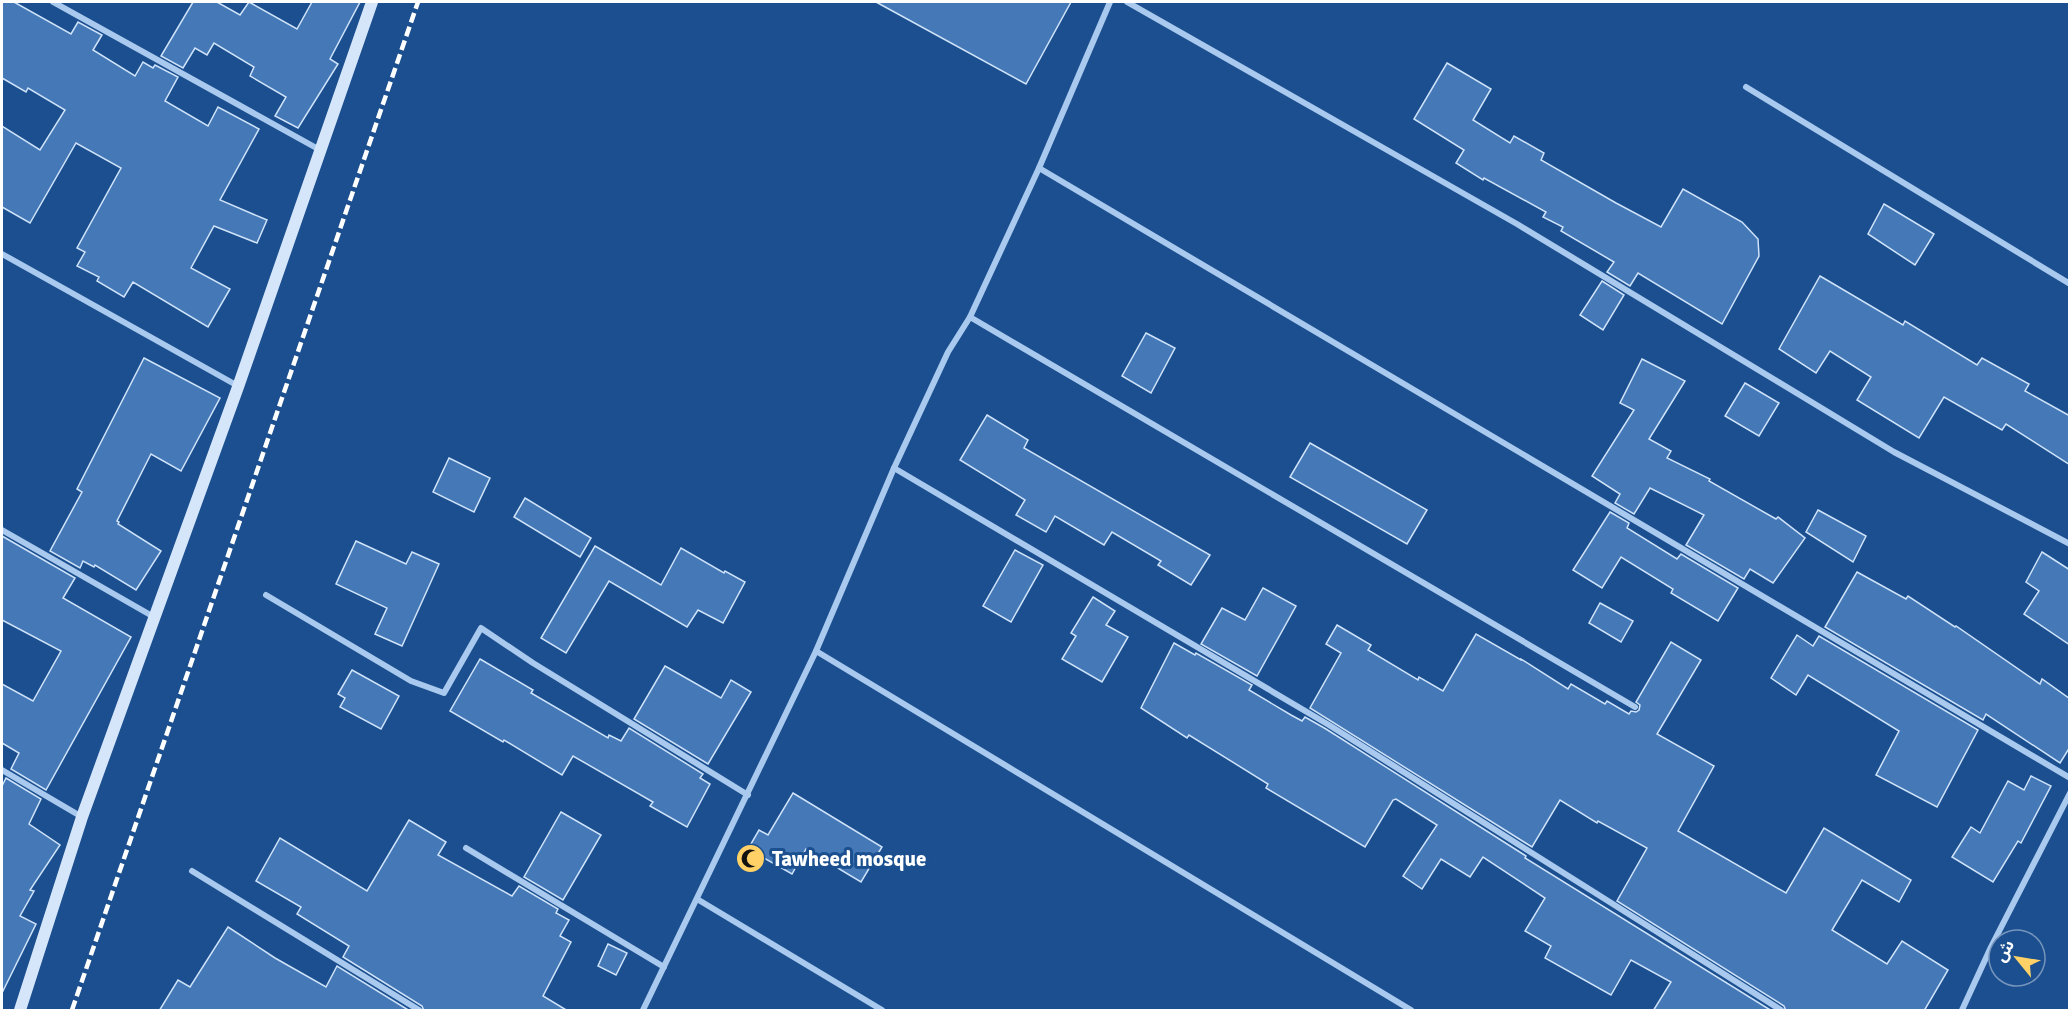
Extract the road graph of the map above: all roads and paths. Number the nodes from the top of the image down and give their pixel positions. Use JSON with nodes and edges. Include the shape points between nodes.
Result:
{"nodes":[{"id":1,"x":53,"y":2,"type":"edge"},
{"id":2,"x":372,"y":2,"type":"edge"},
{"id":3,"x":1110,"y":2,"type":"edge"},
{"id":4,"x":1127,"y":2,"type":"edge"},
{"id":5,"x":1746,"y":87,"type":"dead end"},
{"id":6,"x":320,"y":150,"type":"junction"},
{"id":7,"x":1039,"y":168,"type":"junction"},
{"id":8,"x":2,"y":254,"type":"edge"},
{"id":9,"x":2070,"y":284,"type":"edge"},
{"id":10,"x":970,"y":317,"type":"junction"},
{"id":11,"x":238,"y":387,"type":"junction"},
{"id":12,"x":894,"y":468,"type":"junction"},
{"id":13,"x":2,"y":530,"type":"edge"},
{"id":14,"x":2070,"y":544,"type":"edge"},
{"id":15,"x":266,"y":595,"type":"dead end"},
{"id":16,"x":154,"y":617,"type":"junction"},
{"id":17,"x":816,"y":651,"type":"junction"},
{"id":18,"x":1635,"y":707,"type":"dead end"},
{"id":19,"x":2,"y":770,"type":"edge"},
{"id":20,"x":2070,"y":778,"type":"edge"},
{"id":21,"x":2070,"y":793,"type":"edge"},
{"id":22,"x":748,"y":795,"type":"junction"},
{"id":23,"x":82,"y":817,"type":"junction"},
{"id":24,"x":466,"y":848,"type":"dead end"},
{"id":25,"x":192,"y":871,"type":"dead end"},
{"id":26,"x":697,"y":899,"type":"junction"},
{"id":27,"x":664,"y":967,"type":"junction"},
{"id":28,"x":20,"y":1011,"type":"edge"},
{"id":29,"x":419,"y":1011,"type":"edge"},
{"id":30,"x":644,"y":1011,"type":"edge"},
{"id":31,"x":882,"y":1011,"type":"edge"},
{"id":32,"x":1411,"y":1011,"type":"edge"},
{"id":33,"x":1781,"y":1011,"type":"edge"},
{"id":34,"x":1962,"y":1011,"type":"edge"}],
"edges":[{"from":1,"to":6,"type":"street"},
{"from":2,"to":6,"type":"street"},
{"from":3,"to":7,"type":"street"},
{"from":4,"to":14,"type":"street","via":[[1517,224],[1894,452]]},
{"from":5,"to":9,"type":"street"},
{"from":6,"to":11,"type":"street"},
{"from":7,"to":10,"type":"street"},
{"from":7,"to":20,"type":"street"},
{"from":8,"to":11,"type":"street"},
{"from":10,"to":12,"type":"street","via":[[948,352]]},
{"from":10,"to":18,"type":"street"},
{"from":11,"to":16,"type":"street"},
{"from":12,"to":17,"type":"street"},
{"from":12,"to":33,"type":"street","via":[[1329,725]]},
{"from":13,"to":16,"type":"street"},
{"from":15,"to":22,"type":"street","via":[[411,681],[444,693],[481,628]]},
{"from":16,"to":23,"type":"street"},
{"from":17,"to":22,"type":"street"},
{"from":17,"to":32,"type":"street"},
{"from":19,"to":23,"type":"street"},
{"from":21,"to":34,"type":"street"},
{"from":22,"to":26,"type":"street"},
{"from":23,"to":28,"type":"street"},
{"from":24,"to":27,"type":"street"},
{"from":25,"to":29,"type":"street"},
{"from":26,"to":27,"type":"street"},
{"from":26,"to":31,"type":"street"},
{"from":27,"to":30,"type":"street"}]}
